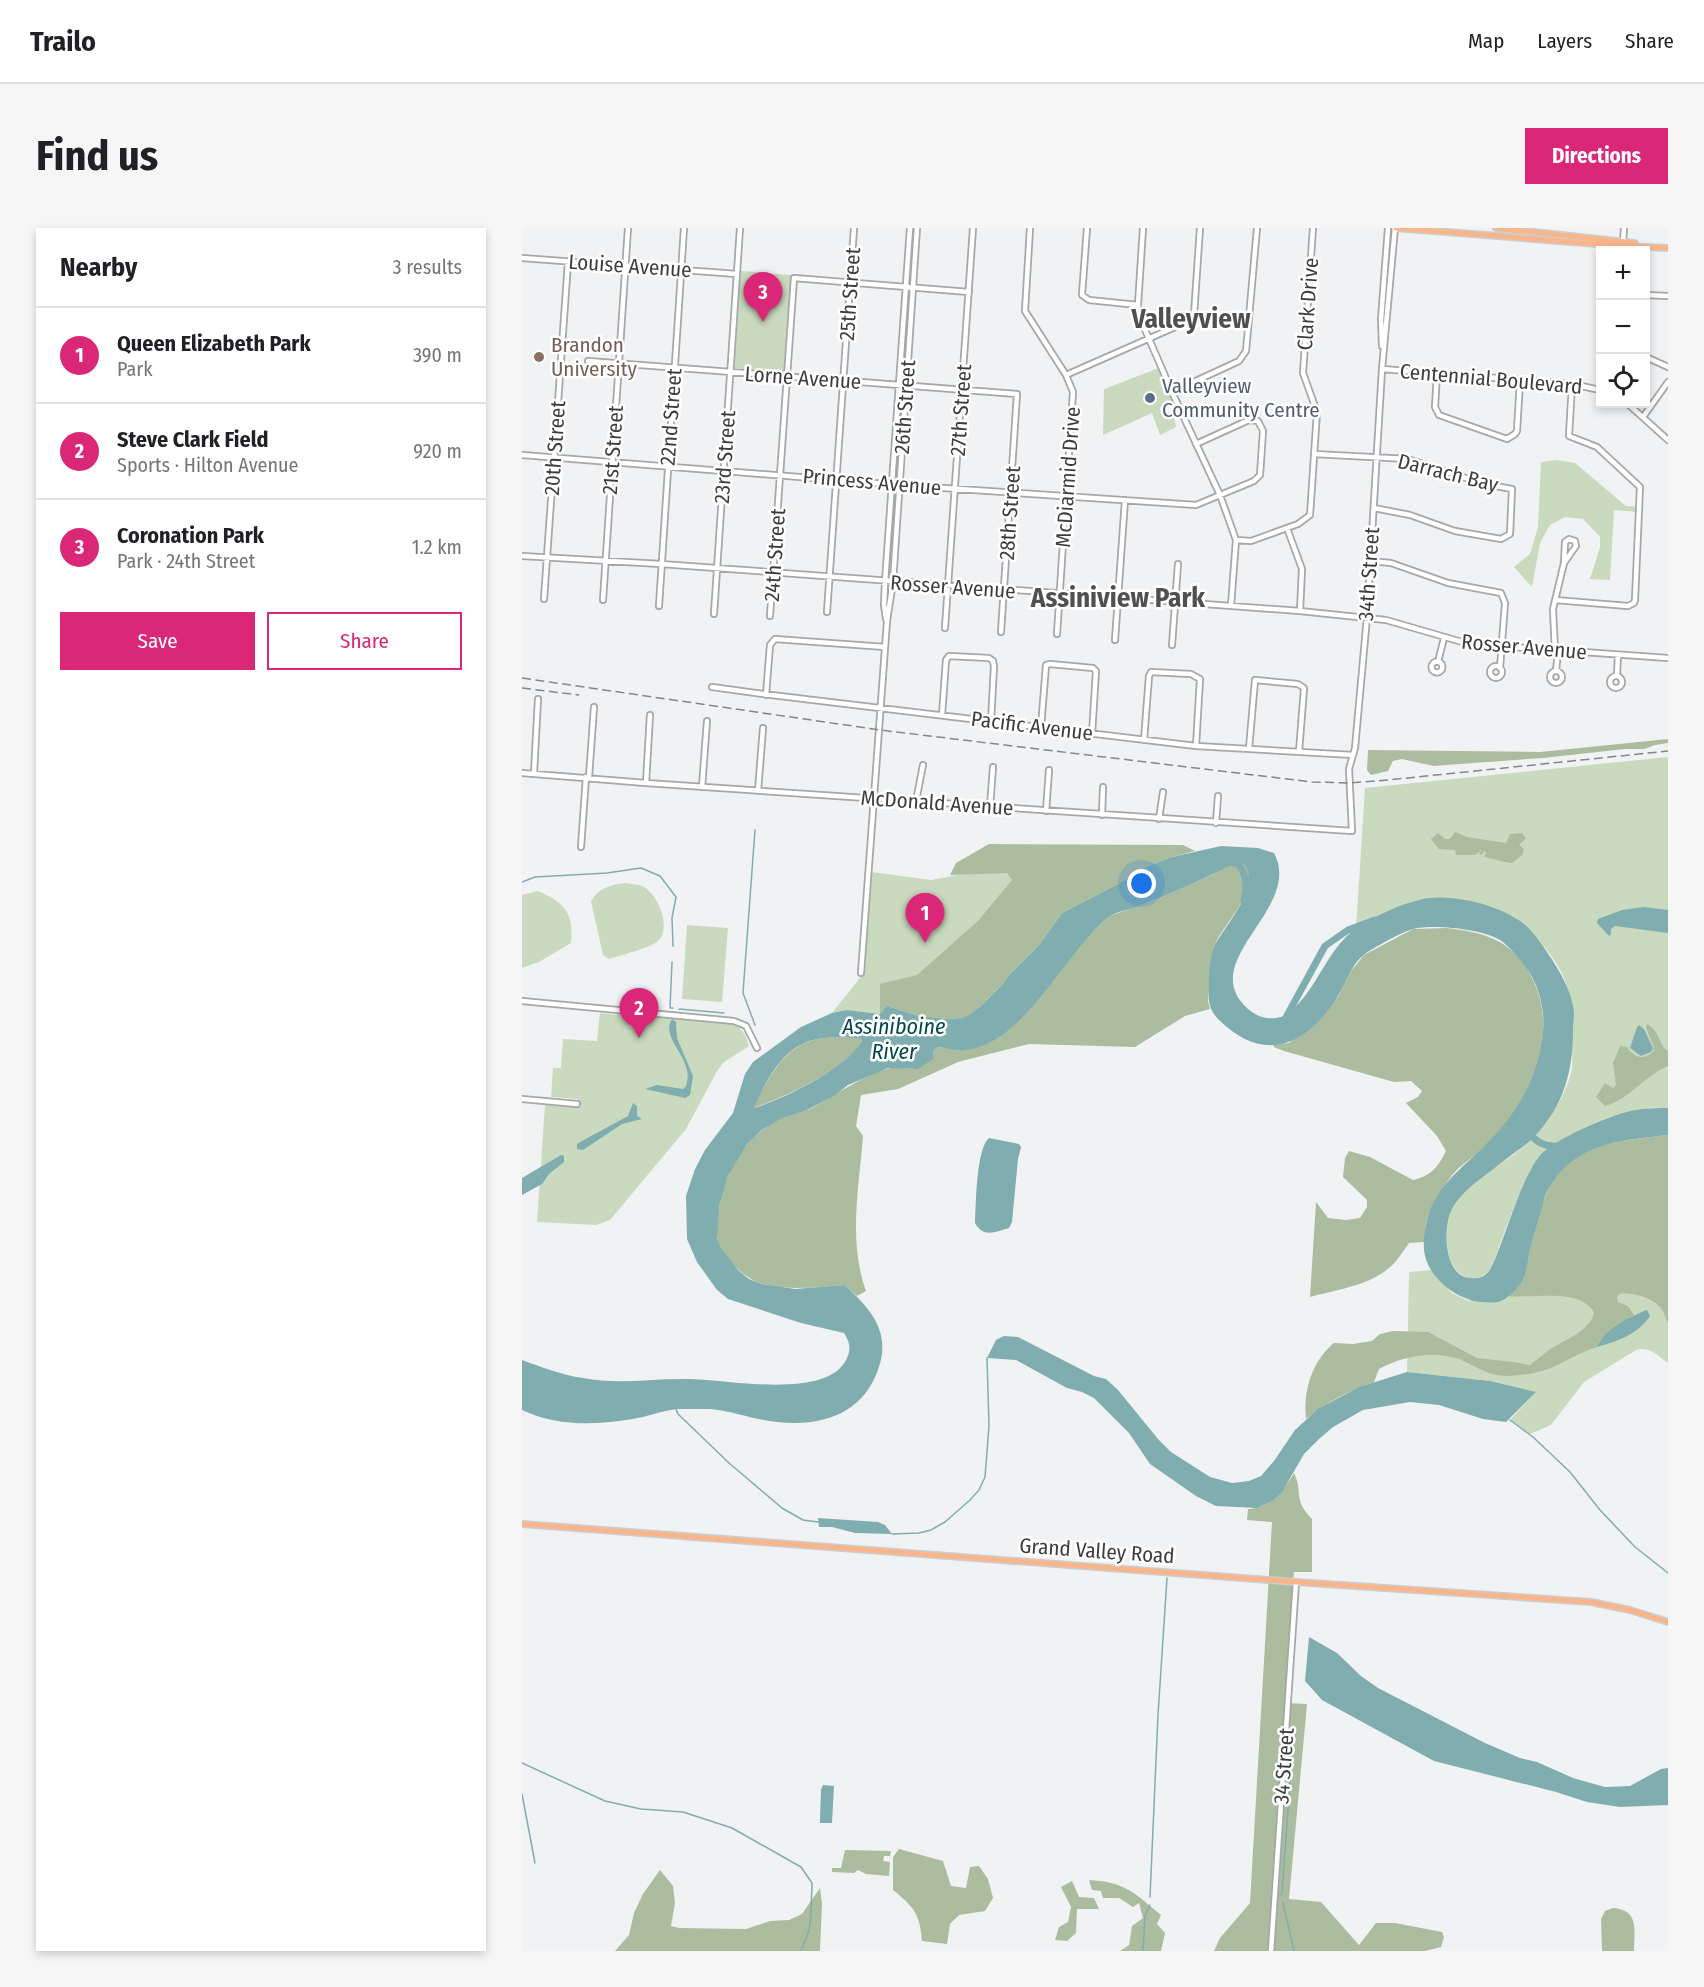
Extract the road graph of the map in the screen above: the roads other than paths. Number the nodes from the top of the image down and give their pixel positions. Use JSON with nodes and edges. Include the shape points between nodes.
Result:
{"nodes":[{"id":1,"x":628,"y":228,"type":"edge"},
{"id":2,"x":684,"y":228,"type":"edge"},
{"id":3,"x":740,"y":228,"type":"edge"},
{"id":4,"x":854,"y":228,"type":"edge"},
{"id":5,"x":910,"y":228,"type":"edge"},
{"id":6,"x":917,"y":228,"type":"edge"},
{"id":7,"x":973,"y":228,"type":"edge"},
{"id":8,"x":1030,"y":228,"type":"edge"},
{"id":9,"x":1087,"y":228,"type":"edge"},
{"id":10,"x":1143,"y":228,"type":"edge"},
{"id":11,"x":1200,"y":228,"type":"edge"},
{"id":12,"x":1257,"y":228,"type":"edge"},
{"id":13,"x":1313,"y":228,"type":"edge"},
{"id":14,"x":1388,"y":228,"type":"edge"},
{"id":15,"x":1395,"y":228,"type":"edge"},
{"id":16,"x":1496,"y":228,"type":"edge"},
{"id":17,"x":1624,"y":228,"type":"edge"},
{"id":18,"x":1507,"y":229,"type":"edge"},
{"id":19,"x":1507,"y":237,"type":"junction"},
{"id":20,"x":1623,"y":244,"type":"junction"},
{"id":21,"x":1668,"y":247,"type":"edge"},
{"id":22,"x":522,"y":258,"type":"edge"},
{"id":23,"x":568,"y":262,"type":"junction"},
{"id":24,"x":626,"y":266,"type":"junction"},
{"id":25,"x":682,"y":270,"type":"junction"},
{"id":26,"x":737,"y":274,"type":"junction"},
{"id":27,"x":850,"y":282,"type":"junction"},
{"id":28,"x":905,"y":287,"type":"junction"},
{"id":29,"x":913,"y":287,"type":"junction"},
{"id":30,"x":969,"y":292,"type":"junction"},
{"id":31,"x":1650,"y":295,"type":"edge"},
{"id":32,"x":1668,"y":296,"type":"edge"},
{"id":33,"x":1138,"y":305,"type":"junction"},
{"id":34,"x":1382,"y":310,"type":"junction"},
{"id":35,"x":1388,"y":311,"type":"junction"},
{"id":36,"x":1149,"y":340,"type":"junction"},
{"id":37,"x":1650,"y":359,"type":"edge"},
{"id":38,"x":588,"y":361,"type":"dead end"},
{"id":39,"x":618,"y":363,"type":"junction"},
{"id":40,"x":1382,"y":366,"type":"junction"},
{"id":41,"x":1668,"y":367,"type":"edge"},
{"id":42,"x":674,"y":368,"type":"junction"},
{"id":43,"x":731,"y":372,"type":"junction"},
{"id":44,"x":1437,"y":374,"type":"junction"},
{"id":45,"x":1066,"y":375,"type":"junction"},
{"id":46,"x":787,"y":377,"type":"junction"},
{"id":47,"x":844,"y":381,"type":"junction"},
{"id":48,"x":1520,"y":381,"type":"junction"},
{"id":49,"x":1668,"y":382,"type":"edge"},
{"id":50,"x":1572,"y":384,"type":"junction"},
{"id":51,"x":899,"y":385,"type":"junction"},
{"id":52,"x":906,"y":386,"type":"junction"},
{"id":53,"x":1596,"y":389,"type":"edge"},
{"id":54,"x":962,"y":390,"type":"junction"},
{"id":55,"x":1172,"y":392,"type":"junction"},
{"id":56,"x":1017,"y":394,"type":"joint"},
{"id":57,"x":1633,"y":408,"type":"edge"},
{"id":58,"x":1643,"y":417,"type":"junction"},
{"id":59,"x":1668,"y":440,"type":"edge"},
{"id":60,"x":1196,"y":444,"type":"junction"},
{"id":61,"x":1314,"y":454,"type":"junction"},
{"id":62,"x":522,"y":455,"type":"edge"},
{"id":63,"x":554,"y":457,"type":"junction"},
{"id":64,"x":1377,"y":457,"type":"junction"},
{"id":65,"x":612,"y":462,"type":"junction"},
{"id":66,"x":668,"y":466,"type":"junction"},
{"id":67,"x":724,"y":470,"type":"junction"},
{"id":68,"x":780,"y":474,"type":"junction"},
{"id":69,"x":836,"y":480,"type":"junction"},
{"id":70,"x":891,"y":484,"type":"junction"},
{"id":71,"x":899,"y":485,"type":"junction"},
{"id":72,"x":956,"y":489,"type":"junction"},
{"id":73,"x":1011,"y":492,"type":"junction"},
{"id":74,"x":1220,"y":495,"type":"junction"},
{"id":75,"x":1067,"y":496,"type":"junction"},
{"id":76,"x":1125,"y":500,"type":"junction"},
{"id":77,"x":1374,"y":508,"type":"junction"},
{"id":78,"x":1287,"y":528,"type":"junction"},
{"id":79,"x":1236,"y":540,"type":"junction"},
{"id":80,"x":522,"y":556,"type":"edge"},
{"id":81,"x":547,"y":557,"type":"junction"},
{"id":82,"x":1370,"y":561,"type":"junction"},
{"id":83,"x":606,"y":562,"type":"junction"},
{"id":84,"x":1563,"y":563,"type":"junction"},
{"id":85,"x":661,"y":564,"type":"junction"},
{"id":86,"x":1178,"y":564,"type":"dead end"},
{"id":87,"x":718,"y":568,"type":"junction"},
{"id":88,"x":773,"y":573,"type":"junction"},
{"id":89,"x":830,"y":577,"type":"junction"},
{"id":90,"x":885,"y":582,"type":"junction"},
{"id":91,"x":893,"y":582,"type":"junction"},
{"id":92,"x":948,"y":586,"type":"junction"},
{"id":93,"x":1004,"y":590,"type":"junction"},
{"id":94,"x":1060,"y":594,"type":"junction"},
{"id":95,"x":1118,"y":598,"type":"junction"},
{"id":96,"x":544,"y":599,"type":"dead end"},
{"id":97,"x":603,"y":600,"type":"dead end"},
{"id":98,"x":1554,"y":600,"type":"junction"},
{"id":99,"x":1175,"y":603,"type":"junction"},
{"id":100,"x":659,"y":606,"type":"dead end"},
{"id":101,"x":1231,"y":606,"type":"junction"},
{"id":102,"x":1300,"y":611,"type":"junction"},
{"id":103,"x":828,"y":612,"type":"dead end"},
{"id":104,"x":714,"y":614,"type":"dead end"},
{"id":105,"x":770,"y":616,"type":"dead end"},
{"id":106,"x":1367,"y":617,"type":"junction"},
{"id":107,"x":887,"y":621,"type":"junction"},
{"id":108,"x":945,"y":628,"type":"dead end"},
{"id":109,"x":1001,"y":632,"type":"dead end"},
{"id":110,"x":1058,"y":634,"type":"dead end"},
{"id":111,"x":1444,"y":638,"type":"junction"},
{"id":112,"x":1114,"y":640,"type":"dead end"},
{"id":113,"x":1172,"y":645,"type":"dead end"},
{"id":114,"x":885,"y":647,"type":"junction"},
{"id":115,"x":1502,"y":647,"type":"junction"},
{"id":116,"x":1556,"y":651,"type":"junction"},
{"id":117,"x":1618,"y":655,"type":"junction"},
{"id":118,"x":1668,"y":658,"type":"edge"},
{"id":119,"x":1438,"y":662,"type":"dead end"},
{"id":120,"x":1500,"y":668,"type":"dead end"},
{"id":121,"x":1556,"y":671,"type":"dead end"},
{"id":122,"x":1617,"y":675,"type":"dead end"},
{"id":123,"x":712,"y":687,"type":"dead end"},
{"id":124,"x":766,"y":695,"type":"junction"},
{"id":125,"x":538,"y":699,"type":"dead end"},
{"id":126,"x":594,"y":707,"type":"dead end"},
{"id":127,"x":881,"y":709,"type":"junction"},
{"id":128,"x":650,"y":715,"type":"dead end"},
{"id":129,"x":942,"y":716,"type":"junction"},
{"id":130,"x":707,"y":721,"type":"dead end"},
{"id":131,"x":991,"y":722,"type":"junction"},
{"id":132,"x":1041,"y":727,"type":"junction"},
{"id":133,"x":763,"y":728,"type":"dead end"},
{"id":134,"x":1092,"y":734,"type":"junction"},
{"id":135,"x":1144,"y":740,"type":"junction"},
{"id":136,"x":1196,"y":746,"type":"junction"},
{"id":137,"x":1249,"y":749,"type":"junction"},
{"id":138,"x":1299,"y":752,"type":"junction"},
{"id":139,"x":1353,"y":755,"type":"junction"},
{"id":140,"x":923,"y":765,"type":"dead end"},
{"id":141,"x":993,"y":767,"type":"dead end"},
{"id":142,"x":1049,"y":770,"type":"dead end"},
{"id":143,"x":522,"y":772,"type":"edge"},
{"id":144,"x":534,"y":773,"type":"junction"},
{"id":145,"x":587,"y":777,"type":"junction"},
{"id":146,"x":646,"y":783,"type":"junction"},
{"id":147,"x":702,"y":787,"type":"junction"},
{"id":148,"x":1103,"y":788,"type":"dead end"},
{"id":149,"x":758,"y":790,"type":"junction"},
{"id":150,"x":1163,"y":792,"type":"dead end"},
{"id":151,"x":1218,"y":796,"type":"dead end"},
{"id":152,"x":875,"y":798,"type":"junction"},
{"id":153,"x":916,"y":801,"type":"junction"},
{"id":154,"x":990,"y":807,"type":"junction"},
{"id":155,"x":1046,"y":811,"type":"junction"},
{"id":156,"x":1102,"y":815,"type":"junction"},
{"id":157,"x":1159,"y":819,"type":"junction"},
{"id":158,"x":1216,"y":823,"type":"junction"},
{"id":159,"x":1352,"y":831,"type":"joint"},
{"id":160,"x":581,"y":847,"type":"dead end"},
{"id":161,"x":861,"y":974,"type":"dead end"},
{"id":162,"x":522,"y":1001,"type":"edge"},
{"id":163,"x":757,"y":1048,"type":"dead end"},
{"id":164,"x":522,"y":1098,"type":"edge"},
{"id":165,"x":577,"y":1104,"type":"dead end"},
{"id":166,"x":522,"y":1524,"type":"edge"},
{"id":167,"x":1296,"y":1582,"type":"junction"},
{"id":168,"x":1668,"y":1622,"type":"edge"},
{"id":169,"x":1271,"y":1951,"type":"edge"}],
"edges":[{"from":1,"to":24,"type":"street","name":"21st Street"},
{"from":2,"to":25,"type":"street","name":"22nd Street"},
{"from":3,"to":26,"type":"street","name":"23rd Street"},
{"from":4,"to":27,"type":"street","name":"25th Street"},
{"from":5,"to":28,"type":"street","name":"26th Street"},
{"from":6,"to":29,"type":"street","name":"26th Street"},
{"from":7,"to":30,"type":"street","name":"27th Street"},
{"from":8,"to":45,"type":"street","name":"McDiarmid Drive","via":[[1025,311]]},
{"from":9,"to":33,"type":"street","via":[[1082,295],[1089,300]]},
{"from":10,"to":33,"type":"street"},
{"from":11,"to":36,"type":"street","via":[[1194,315]]},
{"from":12,"to":55,"type":"street","via":[[1246,351],[1239,360]]},
{"from":13,"to":61,"type":"street","name":"Clark Drive","via":[[1303,373],[1317,412]]},
{"from":14,"to":34,"type":"street","name":"34th Street"},
{"from":15,"to":19,"type":"main road"},
{"from":15,"to":35,"type":"street","name":"34th Street"},
{"from":16,"to":18,"type":"main road"},
{"from":17,"to":20,"type":"street"},
{"from":18,"to":19,"type":"street"},
{"from":18,"to":20,"type":"main road"},
{"from":19,"to":20,"type":"main road"},
{"from":20,"to":21,"type":"main road"},
{"from":22,"to":23,"type":"street","name":"Louise Avenue"},
{"from":23,"to":24,"type":"street","name":"Louise Avenue"},
{"from":23,"to":63,"type":"street","name":"20th Street"},
{"from":24,"to":25,"type":"street","name":"Louise Avenue"},
{"from":24,"to":39,"type":"street","name":"21st Street"},
{"from":25,"to":26,"type":"street","name":"Louise Avenue"},
{"from":25,"to":42,"type":"street","name":"22nd Street"},
{"from":26,"to":43,"type":"street","name":"23rd Street"},
{"from":27,"to":28,"type":"street"},
{"from":27,"to":46,"type":"street","name":"24th Street","via":[[794,278]]},
{"from":27,"to":47,"type":"street","name":"25th Street"},
{"from":28,"to":29,"type":"street"},
{"from":28,"to":51,"type":"street","name":"26th Street"},
{"from":29,"to":30,"type":"street"},
{"from":29,"to":52,"type":"street","name":"26th Street"},
{"from":30,"to":54,"type":"street","name":"27th Street"},
{"from":31,"to":32,"type":"street"},
{"from":33,"to":36,"type":"street"},
{"from":34,"to":35,"type":"street"},
{"from":34,"to":40,"type":"street","name":"34th Street"},
{"from":35,"to":40,"type":"street","name":"34th Street"},
{"from":36,"to":45,"type":"street"},
{"from":36,"to":55,"type":"street"},
{"from":37,"to":41,"type":"street"},
{"from":38,"to":39,"type":"street","name":"Lorne Avenue"},
{"from":39,"to":42,"type":"street","name":"Lorne Avenue"},
{"from":39,"to":65,"type":"street","name":"21st Street"},
{"from":40,"to":44,"type":"street","name":"Centennial Boulevard"},
{"from":40,"to":64,"type":"street","name":"34th Street"},
{"from":42,"to":43,"type":"street","name":"Lorne Avenue"},
{"from":42,"to":66,"type":"street","name":"22nd Street"},
{"from":43,"to":46,"type":"street","name":"Lorne Avenue"},
{"from":43,"to":67,"type":"street","name":"23rd Street"},
{"from":44,"to":48,"type":"street","name":"Centennial Boulevard"},
{"from":44,"to":48,"type":"street","via":[[1435,407],[1439,415],[1507,439],[1517,430]]},
{"from":45,"to":75,"type":"street","name":"McDiarmid Drive","via":[[1073,392]]},
{"from":46,"to":47,"type":"street","name":"Lorne Avenue"},
{"from":46,"to":68,"type":"street","name":"24th Street"},
{"from":47,"to":51,"type":"street","name":"Lorne Avenue"},
{"from":47,"to":69,"type":"street","name":"25th Street"},
{"from":48,"to":50,"type":"street","name":"Centennial Boulevard"},
{"from":49,"to":58,"type":"street"},
{"from":50,"to":53,"type":"street","name":"Centennial Boulevard"},
{"from":50,"to":98,"type":"street","via":[[1569,436],[1597,447],[1640,488],[1635,600],[1628,606]]},
{"from":51,"to":52,"type":"street","name":"Lorne Avenue"},
{"from":51,"to":70,"type":"street","name":"26th Street"},
{"from":52,"to":54,"type":"street","name":"Lorne Avenue"},
{"from":52,"to":71,"type":"street","name":"26th Street"},
{"from":54,"to":56,"type":"street","name":"Lorne Avenue"},
{"from":54,"to":72,"type":"street","name":"27th Street"},
{"from":55,"to":60,"type":"street"},
{"from":56,"to":73,"type":"street","name":"28th Street"},
{"from":57,"to":58,"type":"street"},
{"from":58,"to":59,"type":"street"},
{"from":60,"to":74,"type":"street"},
{"from":60,"to":74,"type":"street","name":"Princess Avenue","via":[[1249,420],[1262,426],[1260,475]]},
{"from":61,"to":64,"type":"street"},
{"from":61,"to":78,"type":"street","name":"Clark Drive","via":[[1310,514]]},
{"from":62,"to":63,"type":"street","name":"Princess Avenue"},
{"from":63,"to":65,"type":"street","name":"Princess Avenue"},
{"from":63,"to":81,"type":"street","name":"20th Street"},
{"from":64,"to":77,"type":"street","name":"34th Street"},
{"from":64,"to":77,"type":"street","name":"Darrach Bay","via":[[1408,459],[1512,489],[1510,534],[1501,539],[1455,531],[1410,515]]},
{"from":65,"to":66,"type":"street","name":"Princess Avenue"},
{"from":65,"to":83,"type":"street","name":"21st Street"},
{"from":66,"to":67,"type":"street","name":"Princess Avenue"},
{"from":66,"to":85,"type":"street","name":"22nd Street"},
{"from":67,"to":68,"type":"street","name":"Princess Avenue"},
{"from":67,"to":87,"type":"street","name":"23rd Street"},
{"from":68,"to":69,"type":"street","name":"Princess Avenue"},
{"from":68,"to":88,"type":"street","name":"24th Street"},
{"from":69,"to":70,"type":"street","name":"Princess Avenue"},
{"from":69,"to":89,"type":"street","name":"25th Street"},
{"from":70,"to":71,"type":"street","name":"Princess Avenue"},
{"from":70,"to":90,"type":"street","name":"26th Street"},
{"from":71,"to":72,"type":"street","name":"Princess Avenue"},
{"from":71,"to":91,"type":"street","name":"26th Street"},
{"from":72,"to":73,"type":"street","name":"Princess Avenue"},
{"from":72,"to":92,"type":"street","name":"27th Street"},
{"from":73,"to":75,"type":"street","name":"Princess Avenue"},
{"from":73,"to":93,"type":"street","name":"28th Street"},
{"from":74,"to":76,"type":"street","name":"Princess Avenue","via":[[1196,505]]},
{"from":74,"to":79,"type":"street"},
{"from":75,"to":76,"type":"street","name":"Princess Avenue"},
{"from":75,"to":94,"type":"street","name":"McDiarmid Drive"},
{"from":76,"to":95,"type":"street"},
{"from":77,"to":82,"type":"street","name":"34th Street"},
{"from":78,"to":79,"type":"street","name":"Clark Drive","via":[[1251,542]]},
{"from":78,"to":102,"type":"street","via":[[1302,569]]},
{"from":79,"to":101,"type":"street"},
{"from":80,"to":81,"type":"street","name":"Rosser Avenue"},
{"from":81,"to":83,"type":"street","name":"Rosser Avenue"},
{"from":81,"to":96,"type":"street","name":"20th Street"},
{"from":82,"to":106,"type":"street","name":"34th Street"},
{"from":82,"to":115,"type":"street","via":[[1391,563],[1448,583],[1501,593],[1505,603]]},
{"from":83,"to":85,"type":"street","name":"Rosser Avenue"},
{"from":83,"to":97,"type":"street","name":"21st Street"},
{"from":84,"to":84,"type":"street","via":[[1576,546],[1572,540],[1565,542]]},
{"from":84,"to":98,"type":"street"},
{"from":85,"to":87,"type":"street","name":"Rosser Avenue"},
{"from":85,"to":100,"type":"street","name":"22nd Street"},
{"from":86,"to":99,"type":"street"},
{"from":87,"to":88,"type":"street","name":"Rosser Avenue"},
{"from":87,"to":104,"type":"street","name":"23rd Street"},
{"from":88,"to":89,"type":"street","name":"Rosser Avenue"},
{"from":88,"to":105,"type":"street","name":"24th Street"},
{"from":89,"to":90,"type":"street","name":"Rosser Avenue"},
{"from":89,"to":103,"type":"street","name":"25th Street"},
{"from":90,"to":91,"type":"street","name":"Rosser Avenue"},
{"from":90,"to":107,"type":"street","name":"26th Street"},
{"from":91,"to":92,"type":"street","name":"Rosser Avenue"},
{"from":91,"to":107,"type":"street","name":"26th Street"},
{"from":92,"to":93,"type":"street","name":"Rosser Avenue"},
{"from":92,"to":108,"type":"street","name":"27th Street"},
{"from":93,"to":94,"type":"street","name":"Rosser Avenue"},
{"from":93,"to":109,"type":"street","name":"28th Street"},
{"from":94,"to":95,"type":"street","name":"Rosser Avenue"},
{"from":94,"to":110,"type":"street","name":"McDiarmid Drive"},
{"from":95,"to":99,"type":"street","name":"Rosser Avenue"},
{"from":95,"to":112,"type":"street"},
{"from":98,"to":116,"type":"street"},
{"from":99,"to":101,"type":"street","name":"Rosser Avenue"},
{"from":99,"to":113,"type":"street"},
{"from":101,"to":102,"type":"street","name":"Rosser Avenue"},
{"from":102,"to":106,"type":"street","name":"Rosser Avenue"},
{"from":106,"to":111,"type":"street","name":"Rosser Avenue"},
{"from":106,"to":139,"type":"street","name":"34th Street"},
{"from":107,"to":114,"type":"street","name":"26th Street"},
{"from":111,"to":115,"type":"street","name":"Rosser Avenue"},
{"from":111,"to":119,"type":"street"},
{"from":114,"to":124,"type":"street","via":[[775,639],[770,645]]},
{"from":114,"to":127,"type":"street","name":"26th Street"},
{"from":115,"to":116,"type":"street","name":"Rosser Avenue"},
{"from":115,"to":120,"type":"street"},
{"from":116,"to":117,"type":"street","name":"Rosser Avenue"},
{"from":116,"to":121,"type":"street"},
{"from":117,"to":118,"type":"street","name":"Rosser Avenue"},
{"from":117,"to":122,"type":"street"},
{"from":123,"to":124,"type":"street","name":"Pacific Avenue"},
{"from":124,"to":127,"type":"street","name":"Pacific Avenue"},
{"from":125,"to":144,"type":"street"},
{"from":126,"to":145,"type":"street"},
{"from":127,"to":129,"type":"street","name":"Pacific Avenue"},
{"from":127,"to":152,"type":"street","name":"26th Street"},
{"from":128,"to":146,"type":"street"},
{"from":129,"to":131,"type":"street","name":"Pacific Avenue"},
{"from":129,"to":131,"type":"street","via":[[949,656],[989,658],[994,666]]},
{"from":130,"to":147,"type":"street"},
{"from":131,"to":132,"type":"street","name":"Pacific Avenue"},
{"from":132,"to":134,"type":"street","name":"Pacific Avenue"},
{"from":132,"to":134,"type":"street","via":[[1046,665],[1093,668],[1096,671]]},
{"from":133,"to":149,"type":"street"},
{"from":134,"to":135,"type":"street","name":"Pacific Avenue"},
{"from":135,"to":136,"type":"street","name":"Pacific Avenue"},
{"from":135,"to":136,"type":"street","via":[[1151,672],[1191,674],[1200,679]]},
{"from":136,"to":137,"type":"street","name":"Pacific Avenue"},
{"from":137,"to":138,"type":"street","name":"Pacific Avenue"},
{"from":137,"to":138,"type":"street","via":[[1255,680],[1305,688]]},
{"from":138,"to":139,"type":"street","name":"Pacific Avenue"},
{"from":139,"to":159,"type":"street","name":"34th Street","via":[[1349,765]]},
{"from":140,"to":153,"type":"street"},
{"from":141,"to":154,"type":"street"},
{"from":142,"to":155,"type":"street"},
{"from":143,"to":144,"type":"street","name":"McDonald Avenue"},
{"from":144,"to":145,"type":"street","name":"McDonald Avenue"},
{"from":145,"to":146,"type":"street","name":"McDonald Avenue"},
{"from":145,"to":160,"type":"street"},
{"from":146,"to":147,"type":"street","name":"McDonald Avenue"},
{"from":147,"to":149,"type":"street","name":"McDonald Avenue"},
{"from":148,"to":156,"type":"street"},
{"from":149,"to":152,"type":"street","name":"McDonald Avenue"},
{"from":150,"to":157,"type":"street"},
{"from":151,"to":158,"type":"street"},
{"from":152,"to":153,"type":"street","name":"McDonald Avenue"},
{"from":152,"to":161,"type":"street","name":"26th Street"},
{"from":153,"to":154,"type":"street","name":"McDonald Avenue"},
{"from":154,"to":155,"type":"street","name":"McDonald Avenue"},
{"from":155,"to":156,"type":"street","name":"McDonald Avenue"},
{"from":156,"to":157,"type":"street","name":"McDonald Avenue"},
{"from":157,"to":158,"type":"street","name":"McDonald Avenue"},
{"from":158,"to":159,"type":"street","name":"McDonald Avenue"},
{"from":162,"to":163,"type":"street","via":[[734,1021],[746,1026]]},
{"from":164,"to":165,"type":"street"},
{"from":166,"to":167,"type":"main road","name":"Grand Valley Road"},
{"from":167,"to":168,"type":"main road","name":"Grand Valley Road","via":[[1600,1603]]},
{"from":167,"to":169,"type":"street","name":"34 Street"}]}
